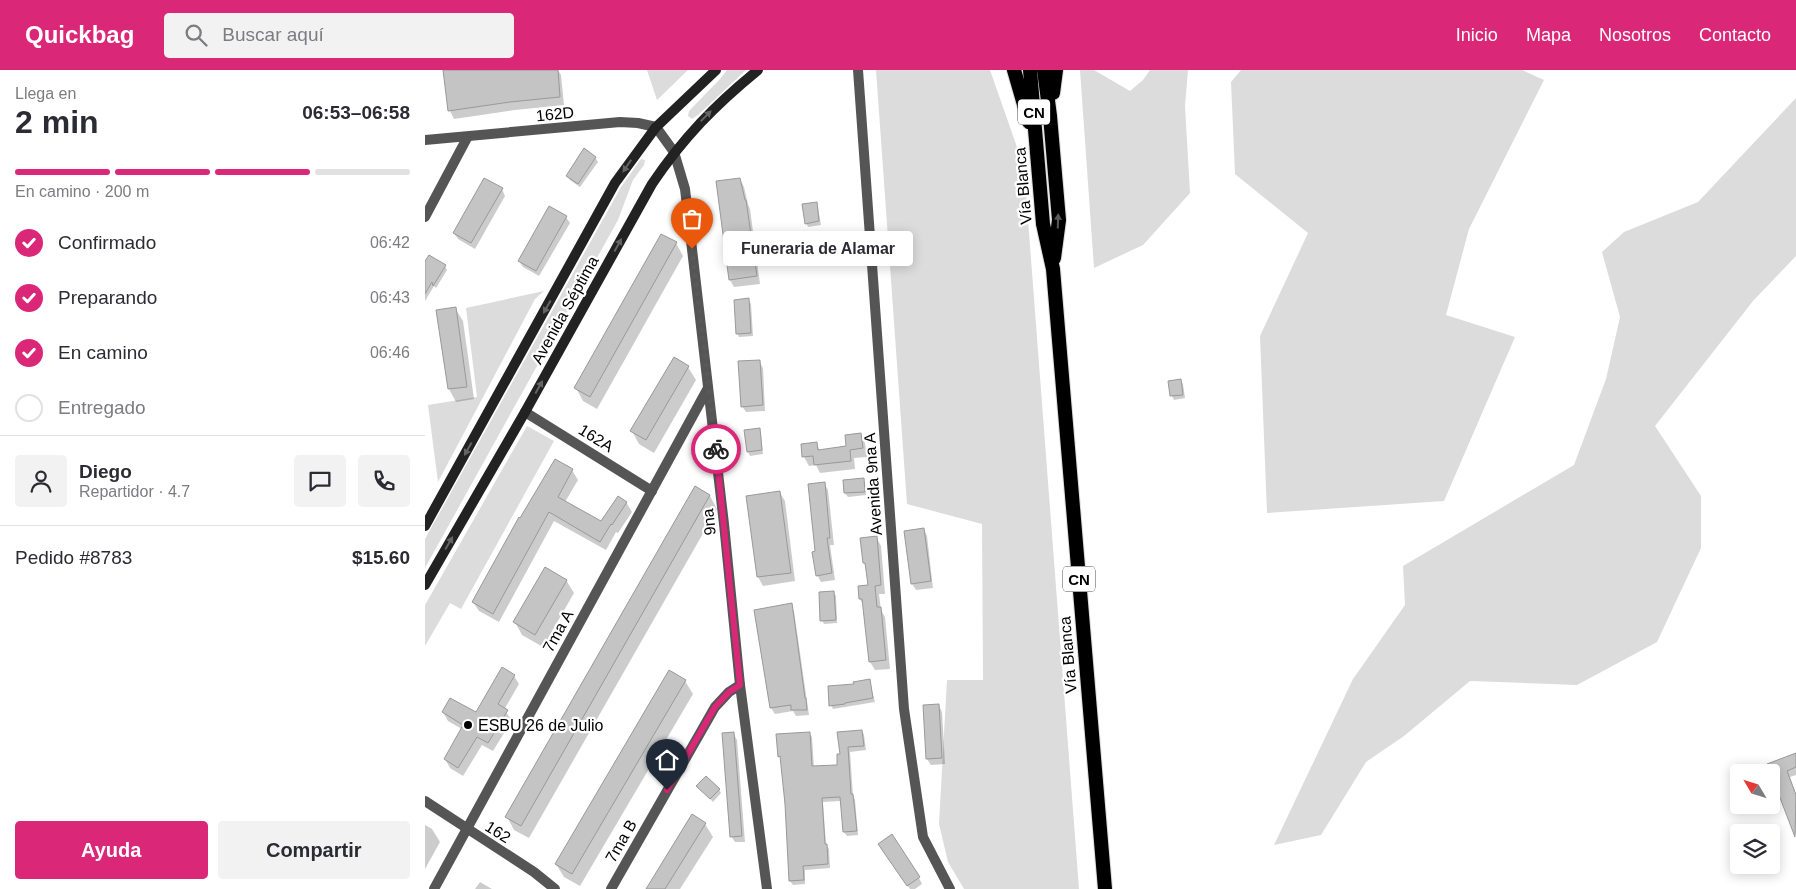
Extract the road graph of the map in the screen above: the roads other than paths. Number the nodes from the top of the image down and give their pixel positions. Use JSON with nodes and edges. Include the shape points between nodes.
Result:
{"nodes":[{"id":1,"x":716,"y":70,"type":"edge"},
{"id":2,"x":758,"y":70,"type":"edge"},
{"id":3,"x":857,"y":70,"type":"edge"},
{"id":4,"x":1015,"y":70,"type":"edge"},
{"id":5,"x":1030,"y":70,"type":"edge"},
{"id":6,"x":1045,"y":70,"type":"edge"},
{"id":7,"x":1056,"y":70,"type":"edge"},
{"id":8,"x":1050,"y":116,"type":"junction"},
{"id":9,"x":656,"y":127,"type":"junction"},
{"id":10,"x":467,"y":138,"type":"junction"},
{"id":11,"x":425,"y":140,"type":"edge"},
{"id":12,"x":674,"y":152,"type":"junction"},
{"id":13,"x":1038,"y":155,"type":"junction"},
{"id":14,"x":425,"y":217,"type":"edge"},
{"id":15,"x":1053,"y":269,"type":"junction"},
{"id":16,"x":708,"y":387,"type":"junction"},
{"id":17,"x":525,"y":412,"type":"junction"},
{"id":18,"x":652,"y":491,"type":"junction"},
{"id":19,"x":425,"y":526,"type":"edge"},
{"id":20,"x":425,"y":585,"type":"edge"},
{"id":21,"x":740,"y":685,"type":"junction"},
{"id":22,"x":425,"y":801,"type":"edge"},
{"id":23,"x":466,"y":829,"type":"junction"},
{"id":24,"x":434,"y":889,"type":"edge"},
{"id":25,"x":555,"y":889,"type":"edge"},
{"id":26,"x":611,"y":889,"type":"edge"},
{"id":27,"x":767,"y":889,"type":"edge"},
{"id":28,"x":950,"y":889,"type":"edge"},
{"id":29,"x":1105,"y":889,"type":"edge"}],
"edges":[{"from":1,"to":9,"type":"main road","name":"Avenida Séptima"},
{"from":12,"to":2,"type":"main road","name":"Avenida Séptima","one_way":true,"via":[[710,112]]},
{"from":3,"to":28,"type":"street","name":"Avenida 9na A","via":[[904,709],[923,837]]},
{"from":4,"to":13,"type":"highway"},
{"from":5,"to":13,"type":"highway","name":"Vía Blanca","number":"CN"},
{"from":6,"to":8,"type":"highway","name":"Vía Blanca","number":"CN"},
{"from":7,"to":8,"type":"highway"},
{"from":15,"to":8,"type":"highway","name":"Vía Blanca","number":"CN","one_way":true,"via":[[1059,220]]},
{"from":9,"to":10,"type":"street","name":"162D","via":[[620,122]]},
{"from":9,"to":12,"type":"street"},
{"from":9,"to":19,"type":"main road","name":"Avenida Séptima","one_way":true,"via":[[615,183]]},
{"from":10,"to":11,"type":"street","name":"162D"},
{"from":10,"to":14,"type":"street"},
{"from":12,"to":16,"type":"street","name":"9na","via":[[685,189]]},
{"from":17,"to":12,"type":"main road","name":"Avenida Séptima","one_way":true,"via":[[651,184]]},
{"from":13,"to":15,"type":"highway","name":"Vía Blanca","number":"CN","via":[[1043,224]]},
{"from":15,"to":29,"type":"highway","name":"Vía Blanca","number":"CN"},
{"from":16,"to":18,"type":"street","name":"7ma A"},
{"from":16,"to":21,"type":"street","name":"9na"},
{"from":17,"to":18,"type":"street","name":"162A"},
{"from":20,"to":17,"type":"main road","name":"Avenida Séptima","one_way":true},
{"from":18,"to":23,"type":"street","name":"7ma A"},
{"from":21,"to":26,"type":"street","name":"7ma B","via":[[715,707]]},
{"from":21,"to":27,"type":"street","name":"9na"},
{"from":22,"to":23,"type":"street","name":"162"},
{"from":23,"to":24,"type":"street","name":"7ma A"},
{"from":23,"to":25,"type":"street","name":"162"}]}
